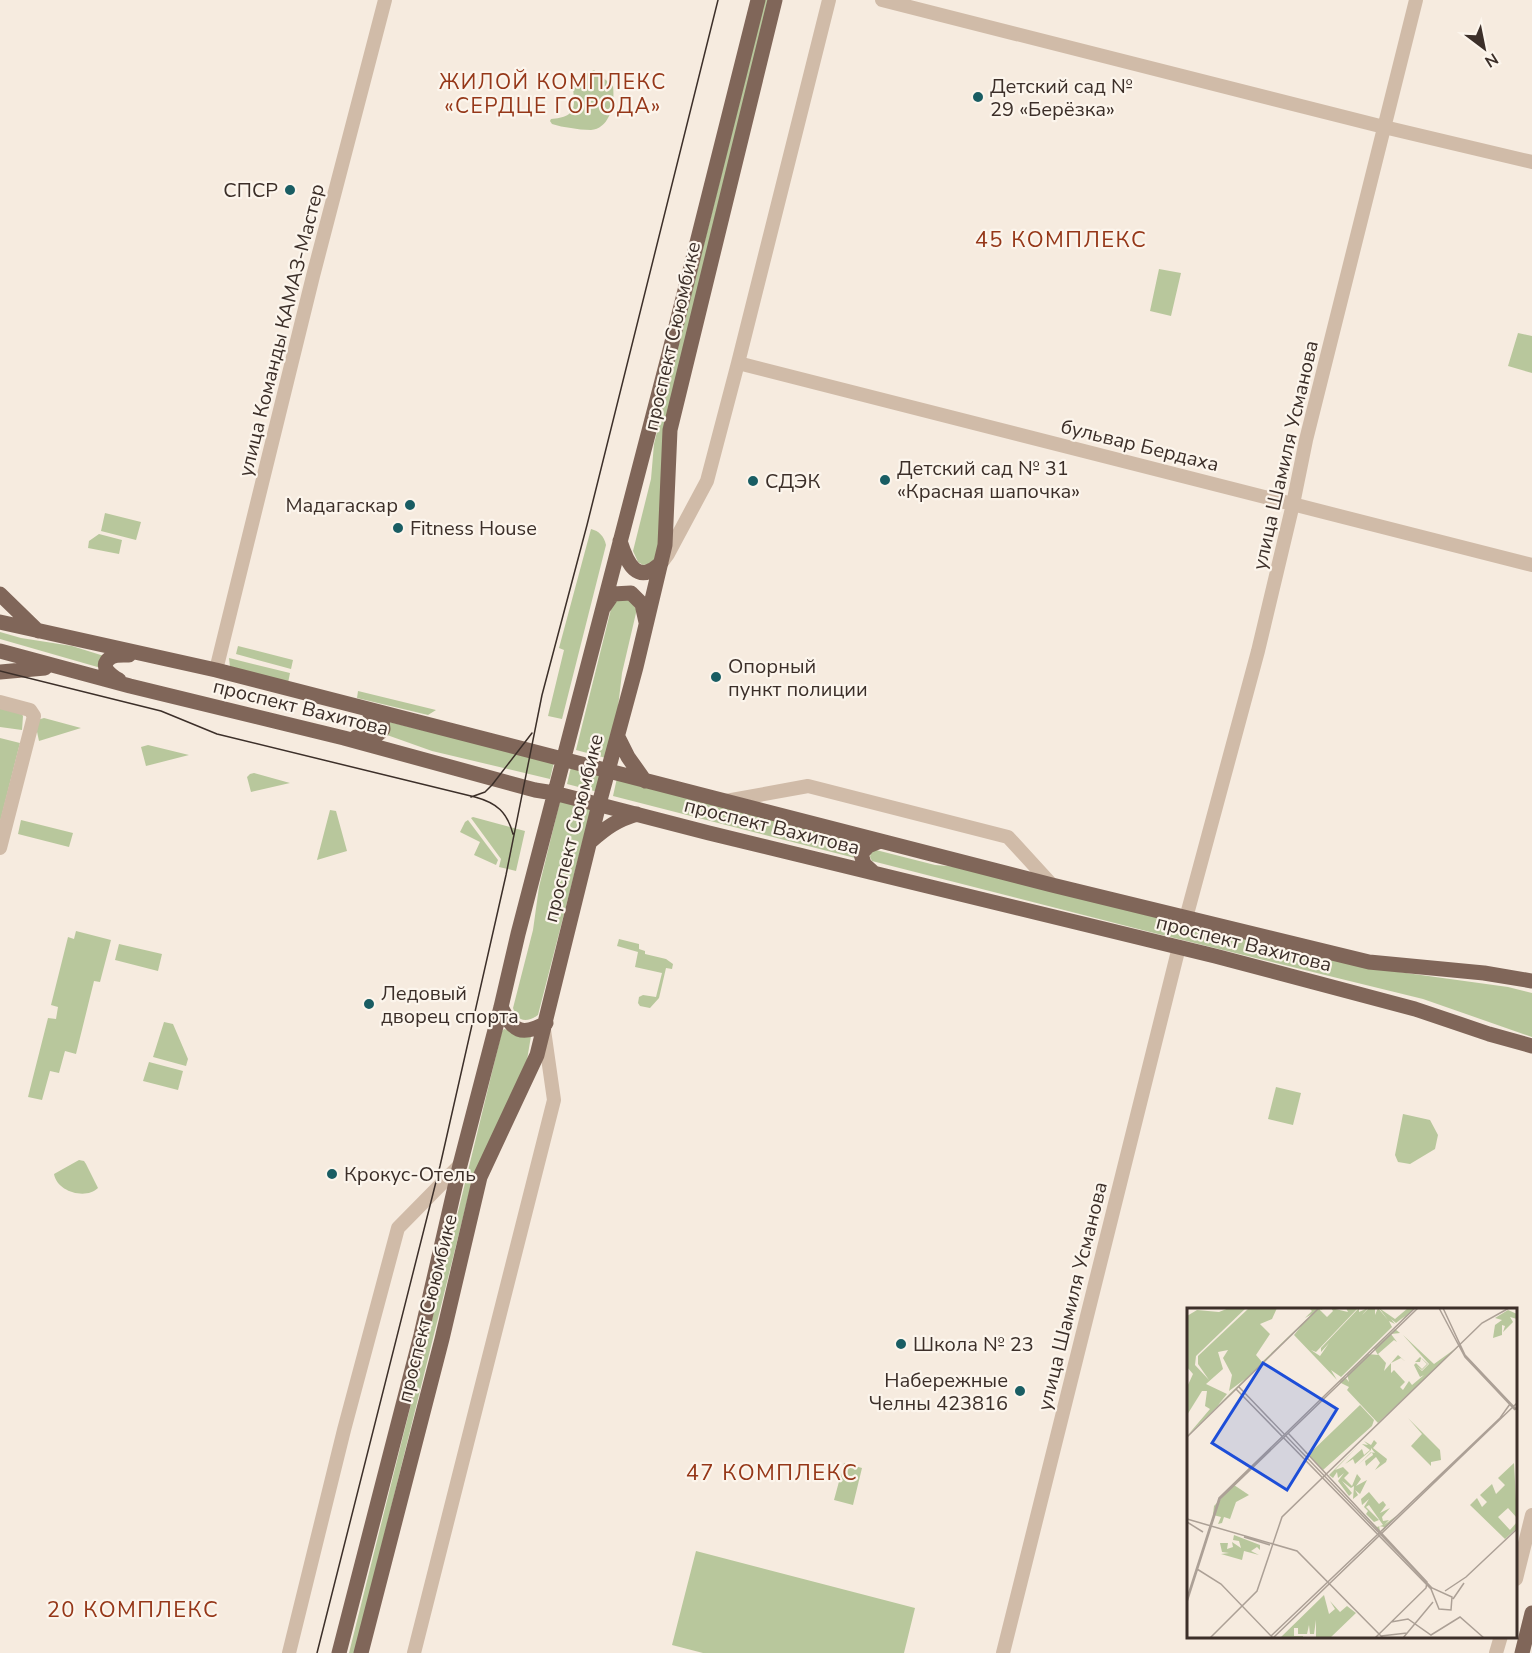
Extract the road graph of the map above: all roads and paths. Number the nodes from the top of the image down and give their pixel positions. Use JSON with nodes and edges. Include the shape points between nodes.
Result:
{"nodes":[{"id":1,"x":386,"y":0,"type":"edge"},
{"id":2,"x":758,"y":0,"type":"edge"},
{"id":3,"x":775,"y":0,"type":"edge"},
{"id":4,"x":829,"y":0,"type":"edge"},
{"id":5,"x":882,"y":0,"type":"edge"},
{"id":6,"x":1416,"y":0,"type":"edge"},
{"id":7,"x":1384,"y":127,"type":"junction"},
{"id":8,"x":1532,"y":162,"type":"edge"},
{"id":9,"x":738,"y":363,"type":"junction"},
{"id":10,"x":1293,"y":504,"type":"junction"},
{"id":11,"x":620,"y":541,"type":"junction"},
{"id":12,"x":661,"y":563,"type":"junction"},
{"id":13,"x":1532,"y":565,"type":"edge"},
{"id":14,"x":0,"y":594,"type":"edge"},
{"id":15,"x":601,"y":611,"type":"junction"},
{"id":16,"x":0,"y":622,"type":"edge"},
{"id":17,"x":646,"y":622,"type":"junction"},
{"id":18,"x":38,"y":631,"type":"junction"},
{"id":19,"x":0,"y":651,"type":"edge"},
{"id":20,"x":141,"y":654,"type":"junction"},
{"id":21,"x":57,"y":666,"type":"junction"},
{"id":22,"x":216,"y":670,"type":"junction"},
{"id":23,"x":4,"y":673,"type":"edge"},
{"id":24,"x":130,"y":686,"type":"junction"},
{"id":25,"x":0,"y":702,"type":"edge"},
{"id":26,"x":355,"y":706,"type":"junction"},
{"id":27,"x":571,"y":725,"type":"junction"},
{"id":28,"x":618,"y":737,"type":"junction"},
{"id":29,"x":344,"y":738,"type":"junction"},
{"id":30,"x":543,"y":754,"type":"junction"},
{"id":31,"x":562,"y":759,"type":"junction"},
{"id":32,"x":608,"y":772,"type":"junction"},
{"id":33,"x":645,"y":781,"type":"junction"},
{"id":34,"x":535,"y":790,"type":"junction"},
{"id":35,"x":554,"y":793,"type":"junction"},
{"id":36,"x":724,"y":801,"type":"junction"},
{"id":37,"x":599,"y":804,"type":"junction"},
{"id":38,"x":637,"y":814,"type":"junction"},
{"id":39,"x":544,"y":830,"type":"junction"},
{"id":40,"x":591,"y":840,"type":"junction"},
{"id":41,"x":880,"y":841,"type":"junction"},
{"id":42,"x":0,"y":848,"type":"edge"},
{"id":43,"x":874,"y":873,"type":"junction"},
{"id":44,"x":1052,"y":885,"type":"junction"},
{"id":45,"x":1186,"y":918,"type":"junction"},
{"id":46,"x":1179,"y":947,"type":"junction"},
{"id":47,"x":1532,"y":981,"type":"edge"},
{"id":48,"x":501,"y":1007,"type":"junction"},
{"id":49,"x":545,"y":1027,"type":"junction"},
{"id":50,"x":1532,"y":1046,"type":"edge"},
{"id":51,"x":460,"y":1165,"type":"junction"},
{"id":52,"x":1532,"y":1515,"type":"edge"},
{"id":53,"x":1517,"y":1571,"type":"edge"},
{"id":54,"x":1532,"y":1613,"type":"edge"},
{"id":55,"x":1500,"y":1638,"type":"edge"},
{"id":56,"x":289,"y":1653,"type":"edge"},
{"id":57,"x":339,"y":1653,"type":"edge"},
{"id":58,"x":361,"y":1653,"type":"edge"},
{"id":59,"x":414,"y":1653,"type":"edge"},
{"id":60,"x":1003,"y":1653,"type":"edge"},
{"id":61,"x":1496,"y":1653,"type":"edge"},
{"id":62,"x":1522,"y":1653,"type":"edge"}],
"edges":[{"from":1,"to":22,"type":"street","name":"улица Команды КАМАЗ-Мастер"},
{"from":2,"to":11,"type":"main road","name":"проспект Сююмбике"},
{"from":3,"to":12,"type":"main road","name":"проспект Сююмбике","via":[[670,430]]},
{"from":4,"to":9,"type":"street"},
{"from":5,"to":7,"type":"street"},
{"from":6,"to":7,"type":"street","name":"улица Шамиля Усманова"},
{"from":7,"to":8,"type":"street"},
{"from":7,"to":10,"type":"street","name":"улица Шамиля Усманова"},
{"from":9,"to":10,"type":"street","name":"бульвар Бердаха"},
{"from":9,"to":12,"type":"street","via":[[707,481]]},
{"from":10,"to":13,"type":"street","name":"бульвар Бердаха"},
{"from":10,"to":45,"type":"street","name":"улица Шамиля Усманова"},
{"from":11,"to":12,"type":"main road","via":[[626,559],[639,571],[653,571]]},
{"from":11,"to":15,"type":"main road","name":"проспект Сююмбике"},
{"from":12,"to":17,"type":"main road","name":"проспект Сююмбике"},
{"from":14,"to":18,"type":"main road"},
{"from":15,"to":17,"type":"main road","via":[[613,594],[631,593],[642,604]]},
{"from":15,"to":27,"type":"main road","name":"проспект Сююмбике"},
{"from":16,"to":18,"type":"main road","name":"проспект Вахитова"},
{"from":17,"to":28,"type":"main road","name":"проспект Сююмбике"},
{"from":18,"to":20,"type":"main road","name":"проспект Вахитова"},
{"from":19,"to":21,"type":"main road","name":"проспект Вахитова"},
{"from":20,"to":22,"type":"main road","name":"проспект Вахитова"},
{"from":20,"to":24,"type":"main road","via":[[117,655],[106,663],[110,676]]},
{"from":21,"to":23,"type":"main road"},
{"from":21,"to":24,"type":"main road","name":"проспект Вахитова"},
{"from":22,"to":26,"type":"main road","name":"проспект Вахитова"},
{"from":24,"to":29,"type":"main road","name":"проспект Вахитова"},
{"from":25,"to":42,"type":"street","via":[[30,710],[34,716]]},
{"from":26,"to":29,"type":"main road","via":[[380,719],[383,729],[374,736]]},
{"from":26,"to":30,"type":"main road","name":"проспект Вахитова"},
{"from":27,"to":30,"type":"main road","via":[[560,742]]},
{"from":27,"to":31,"type":"main road","name":"проспект Сююмбике"},
{"from":28,"to":32,"type":"main road","name":"проспект Сююмбике"},
{"from":28,"to":33,"type":"main road"},
{"from":29,"to":34,"type":"main road","name":"проспект Вахитова"},
{"from":30,"to":31,"type":"main road","name":"проспект Вахитова"},
{"from":31,"to":32,"type":"main road","name":"проспект Вахитова"},
{"from":31,"to":35,"type":"main road","name":"проспект Сююмбике"},
{"from":32,"to":33,"type":"main road","name":"проспект Вахитова"},
{"from":32,"to":37,"type":"main road","name":"проспект Сююмбике"},
{"from":33,"to":36,"type":"main road","name":"проспект Вахитова"},
{"from":34,"to":35,"type":"main road","name":"проспект Вахитова"},
{"from":34,"to":39,"type":"main road","via":[[544,810]]},
{"from":35,"to":37,"type":"main road","name":"проспект Вахитова"},
{"from":35,"to":39,"type":"main road","name":"проспект Сююмбике"},
{"from":36,"to":41,"type":"main road","name":"проспект Вахитова"},
{"from":36,"to":44,"type":"street","via":[[808,786],[829,791],[1008,837]]},
{"from":37,"to":38,"type":"main road","name":"проспект Вахитова"},
{"from":37,"to":40,"type":"main road","name":"проспект Сююмбике"},
{"from":38,"to":40,"type":"main road","via":[[622,818]]},
{"from":38,"to":43,"type":"main road","name":"проспект Вахитова"},
{"from":39,"to":48,"type":"main road","name":"проспект Сююмбике"},
{"from":40,"to":49,"type":"main road","name":"проспект Сююмбике"},
{"from":41,"to":43,"type":"main road","via":[[867,846],[861,854],[864,864]]},
{"from":41,"to":44,"type":"main road","name":"проспект Вахитова"},
{"from":43,"to":46,"type":"main road","name":"проспект Вахитова"},
{"from":44,"to":45,"type":"main road","name":"проспект Вахитова"},
{"from":45,"to":47,"type":"main road","name":"проспект Вахитова","via":[[1370,962]]},
{"from":46,"to":50,"type":"main road","name":"проспект Вахитова","via":[[1415,1009]]},
{"from":46,"to":60,"type":"street","name":"улица Шамиля Усманова"},
{"from":48,"to":49,"type":"main road","via":[[517,1030]]},
{"from":48,"to":51,"type":"main road","name":"проспект Сююмбике"},
{"from":49,"to":58,"type":"main road","name":"проспект Сююмбике","via":[[537,1055],[480,1177]]},
{"from":49,"to":59,"type":"street","via":[[554,1100]]},
{"from":51,"to":56,"type":"street","via":[[398,1228]]},
{"from":51,"to":57,"type":"main road","name":"проспект Сююмбике","via":[[421,1335]]},
{"from":52,"to":53,"type":"street"},
{"from":54,"to":62,"type":"main road"},
{"from":55,"to":61,"type":"street"}]}
